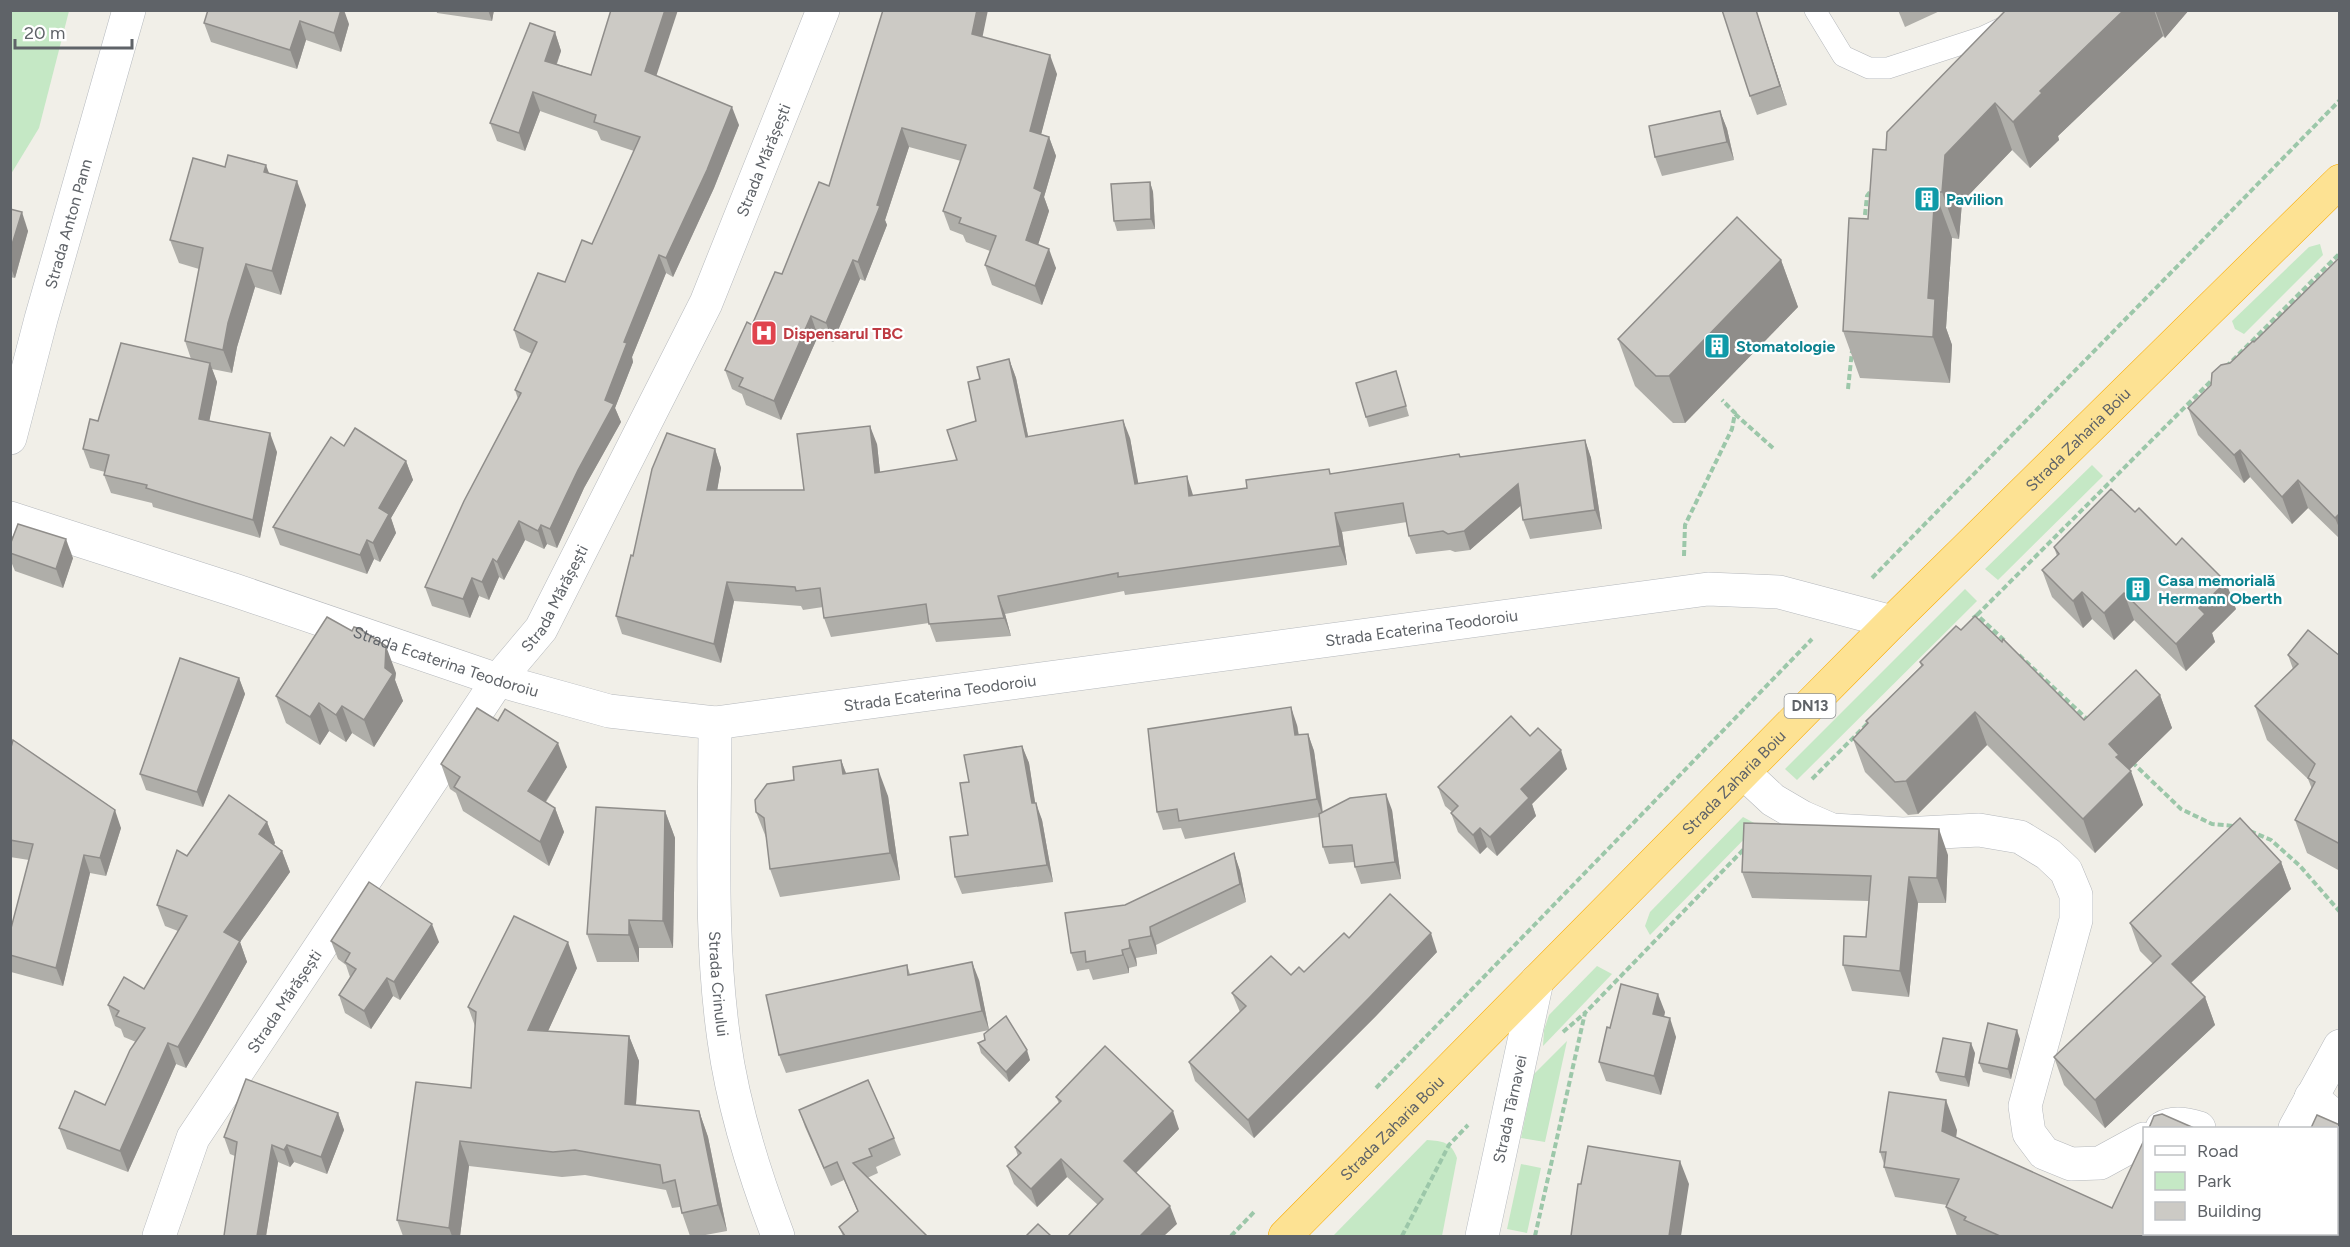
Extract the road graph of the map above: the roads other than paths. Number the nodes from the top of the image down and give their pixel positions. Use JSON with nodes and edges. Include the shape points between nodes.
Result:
{"nodes":[{"id":1,"x":129,"y":10,"type":"edge"},
{"id":2,"x":823,"y":10,"type":"edge"},
{"id":3,"x":1815,"y":10,"type":"edge"},
{"id":4,"x":2040,"y":10,"type":"edge"},
{"id":5,"x":2340,"y":181,"type":"edge"},
{"id":6,"x":14,"y":406,"type":"edge"},
{"id":7,"x":10,"y":438,"type":"edge"},
{"id":8,"x":10,"y":518,"type":"edge"},
{"id":9,"x":1892,"y":622,"type":"junction"},
{"id":10,"x":498,"y":680,"type":"junction"},
{"id":11,"x":715,"y":723,"type":"junction"},
{"id":12,"x":1744,"y":773,"type":"junction"},
{"id":13,"x":1537,"y":981,"type":"junction"},
{"id":14,"x":2340,"y":1046,"type":"edge"},
{"id":15,"x":2312,"y":1096,"type":"junction"},
{"id":16,"x":2340,"y":1121,"type":"edge"},
{"id":17,"x":2164,"y":1127,"type":"edge"},
{"id":18,"x":2196,"y":1127,"type":"edge"},
{"id":19,"x":2296,"y":1127,"type":"edge"},
{"id":20,"x":2143,"y":1140,"type":"edge"},
{"id":21,"x":2237,"y":1235,"type":"edge"},
{"id":22,"x":159,"y":1236,"type":"edge"},
{"id":23,"x":778,"y":1236,"type":"edge"},
{"id":24,"x":1286,"y":1236,"type":"edge"},
{"id":25,"x":1482,"y":1236,"type":"edge"},
{"id":26,"x":2242,"y":1236,"type":"edge"}],
"edges":[{"from":1,"to":6,"type":"street","name":"Strada Anton Pann"},
{"from":2,"to":10,"type":"street","name":"Strada Mărășești","via":[[706,303],[541,629]]},
{"from":3,"to":4,"type":"lane","via":[[1843,56],[1869,68],[1888,68],[1983,37]]},
{"from":5,"to":9,"type":"highway","name":"Strada Zaharia Boiu","number":"DN13"},
{"from":6,"to":7,"type":"street","name":"Strada Anton Pann"},
{"from":8,"to":10,"type":"street","name":"Strada Ecaterina Teodoroiu"},
{"from":9,"to":11,"type":"street","name":"Strada Ecaterina Teodoroiu","via":[[1779,592],[1708,589]]},
{"from":9,"to":12,"type":"highway","name":"Strada Zaharia Boiu","number":"DN13"},
{"from":10,"to":11,"type":"street","name":"Strada Ecaterina Teodoroiu","via":[[609,711]]},
{"from":10,"to":22,"type":"street","name":"Strada Mărășești","via":[[194,1138]]},
{"from":11,"to":23,"type":"street","name":"Strada Crinului","via":[[714,944],[724,1041],[740,1122]]},
{"from":12,"to":13,"type":"highway","name":"Strada Zaharia Boiu","number":"DN13"},
{"from":12,"to":20,"type":"street","via":[[1773,800],[1832,830],[1903,834],[1979,830],[2019,837],[2048,854],[2066,872],[2076,895],[2076,920],[2025,1106],[2029,1133],[2044,1153],[2071,1164],[2100,1163]]},
{"from":13,"to":24,"type":"highway","name":"Strada Zaharia Boiu","number":"DN13"},
{"from":13,"to":25,"type":"street","name":"Strada Târnavei"},
{"from":14,"to":15,"type":"street"},
{"from":15,"to":16,"type":"street"},
{"from":15,"to":19,"type":"street"},
{"from":17,"to":18,"type":"street"},
{"from":21,"to":26,"type":"street"}]}
